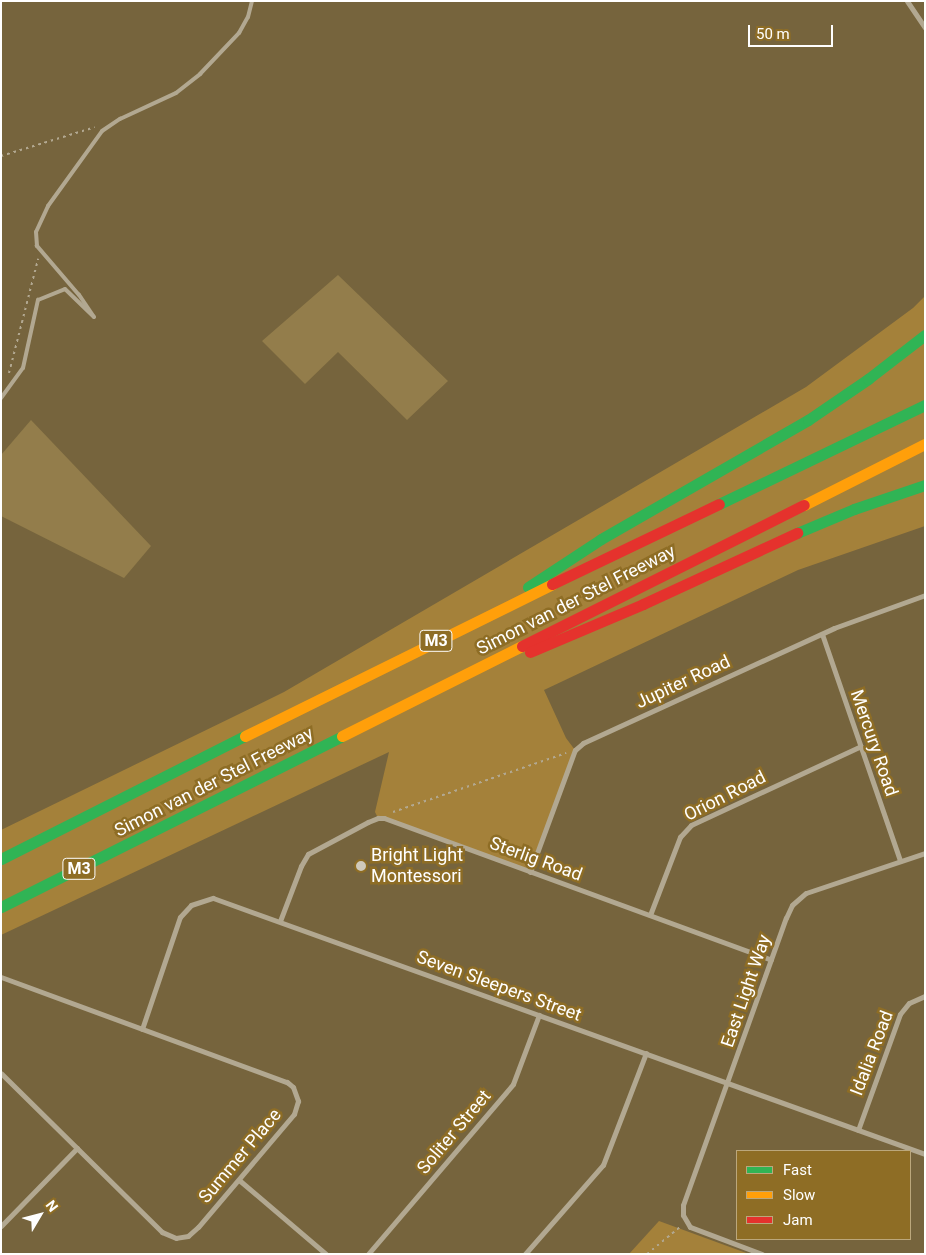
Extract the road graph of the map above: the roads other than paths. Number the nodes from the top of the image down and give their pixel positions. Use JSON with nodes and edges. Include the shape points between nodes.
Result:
{"nodes":[{"id":1,"x":252,"y":1,"type":"edge"},
{"id":2,"x":907,"y":1,"type":"edge"},
{"id":3,"x":925,"y":28,"type":"edge"},
{"id":4,"x":925,"y":335,"type":"edge"},
{"id":5,"x":1,"y":398,"type":"edge"},
{"id":6,"x":925,"y":405,"type":"edge"},
{"id":7,"x":925,"y":444,"type":"edge"},
{"id":8,"x":925,"y":485,"type":"edge"},
{"id":9,"x":925,"y":596,"type":"edge"},
{"id":10,"x":479,"y":619,"type":"junction"},
{"id":11,"x":822,"y":634,"type":"junction"},
{"id":12,"x":481,"y":666,"type":"junction"},
{"id":13,"x":861,"y":746,"type":"junction"},
{"id":14,"x":925,"y":853,"type":"edge"},
{"id":15,"x":1,"y":858,"type":"edge"},
{"id":16,"x":900,"y":861,"type":"junction"},
{"id":17,"x":530,"y":872,"type":"junction"},
{"id":18,"x":1,"y":908,"type":"edge"},
{"id":19,"x":650,"y":915,"type":"junction"},
{"id":20,"x":280,"y":921,"type":"junction"},
{"id":21,"x":771,"y":960,"type":"junction"},
{"id":22,"x":1,"y":977,"type":"edge"},
{"id":23,"x":925,"y":996,"type":"edge"},
{"id":24,"x":539,"y":1014,"type":"junction"},
{"id":25,"x":142,"y":1029,"type":"junction"},
{"id":26,"x":646,"y":1053,"type":"junction"},
{"id":27,"x":1,"y":1073,"type":"edge"},
{"id":28,"x":728,"y":1083,"type":"junction"},
{"id":29,"x":858,"y":1130,"type":"junction"},
{"id":30,"x":77,"y":1148,"type":"junction"},
{"id":31,"x":925,"y":1154,"type":"edge"},
{"id":32,"x":239,"y":1180,"type":"junction"},
{"id":33,"x":1,"y":1226,"type":"edge"},
{"id":34,"x":326,"y":1254,"type":"edge"},
{"id":35,"x":368,"y":1254,"type":"edge"},
{"id":36,"x":525,"y":1254,"type":"edge"},
{"id":37,"x":762,"y":1254,"type":"edge"}],
"edges":[{"from":1,"to":5,"type":"lane","via":[[239,33],[188,85],[102,131],[41,216],[35,240],[40,252],[79,295],[94,318],[65,289],[38,300],[23,368]]},
{"from":2,"to":3,"type":"street"},
{"from":4,"to":10,"type":"highway","via":[[808,420],[601,540]]},
{"from":6,"to":10,"type":"highway","name":"Simon van der Stel Freeway","number":"M3"},
{"from":7,"to":12,"type":"highway","name":"Simon van der Stel Freeway","number":"M3"},
{"from":8,"to":12,"type":"highway","via":[[806,529],[530,652]]},
{"from":9,"to":11,"type":"street","name":"Jupiter Road"},
{"from":10,"to":15,"type":"highway","name":"Simon van der Stel Freeway","number":"M3"},
{"from":11,"to":13,"type":"street","name":"Mercury Road"},
{"from":11,"to":17,"type":"street","name":"Jupiter Road","via":[[583,743],[575,750]]},
{"from":12,"to":18,"type":"highway","name":"Simon van der Stel Freeway","number":"M3"},
{"from":13,"to":16,"type":"street","name":"Mercury Road"},
{"from":13,"to":19,"type":"street","name":"Orion Road","via":[[691,825],[680,837]]},
{"from":14,"to":16,"type":"street","name":"East Light Way"},
{"from":16,"to":21,"type":"street","name":"East Light Way","via":[[798,899],[790,910]]},
{"from":17,"to":19,"type":"street","name":"Sterlig Road"},
{"from":17,"to":20,"type":"street","name":"Sterlig Road","via":[[378,818],[308,854]]},
{"from":19,"to":21,"type":"street","name":"Sterlig Road"},
{"from":20,"to":24,"type":"street","name":"Seven Sleepers Street"},
{"from":20,"to":25,"type":"street","name":"Seven Sleepers Street","via":[[213,898],[184,911]]},
{"from":21,"to":28,"type":"street","name":"East Light Way"},
{"from":22,"to":25,"type":"street","name":"Summer Place"},
{"from":23,"to":29,"type":"street","name":"Idalia Road","via":[[909,1003],[900,1014]]},
{"from":24,"to":26,"type":"street","name":"Seven Sleepers Street"},
{"from":24,"to":35,"type":"street","name":"Soliter Street","via":[[513,1084]]},
{"from":25,"to":32,"type":"street","name":"Summer Place","via":[[287,1082],[293,1087],[298,1101],[294,1114]]},
{"from":26,"to":28,"type":"street","name":"Seven Sleepers Street"},
{"from":26,"to":36,"type":"street","via":[[603,1165]]},
{"from":27,"to":30,"type":"street","name":"Summer Place"},
{"from":28,"to":29,"type":"street","name":"Seven Sleepers Street"},
{"from":28,"to":37,"type":"street","name":"East Light Way","via":[[683,1205],[686,1222],[699,1231]]},
{"from":29,"to":31,"type":"street","name":"Seven Sleepers Street"},
{"from":30,"to":32,"type":"street","name":"Summer Place","via":[[162,1232],[176,1238],[193,1233]]},
{"from":30,"to":33,"type":"street"},
{"from":32,"to":34,"type":"street"}]}
